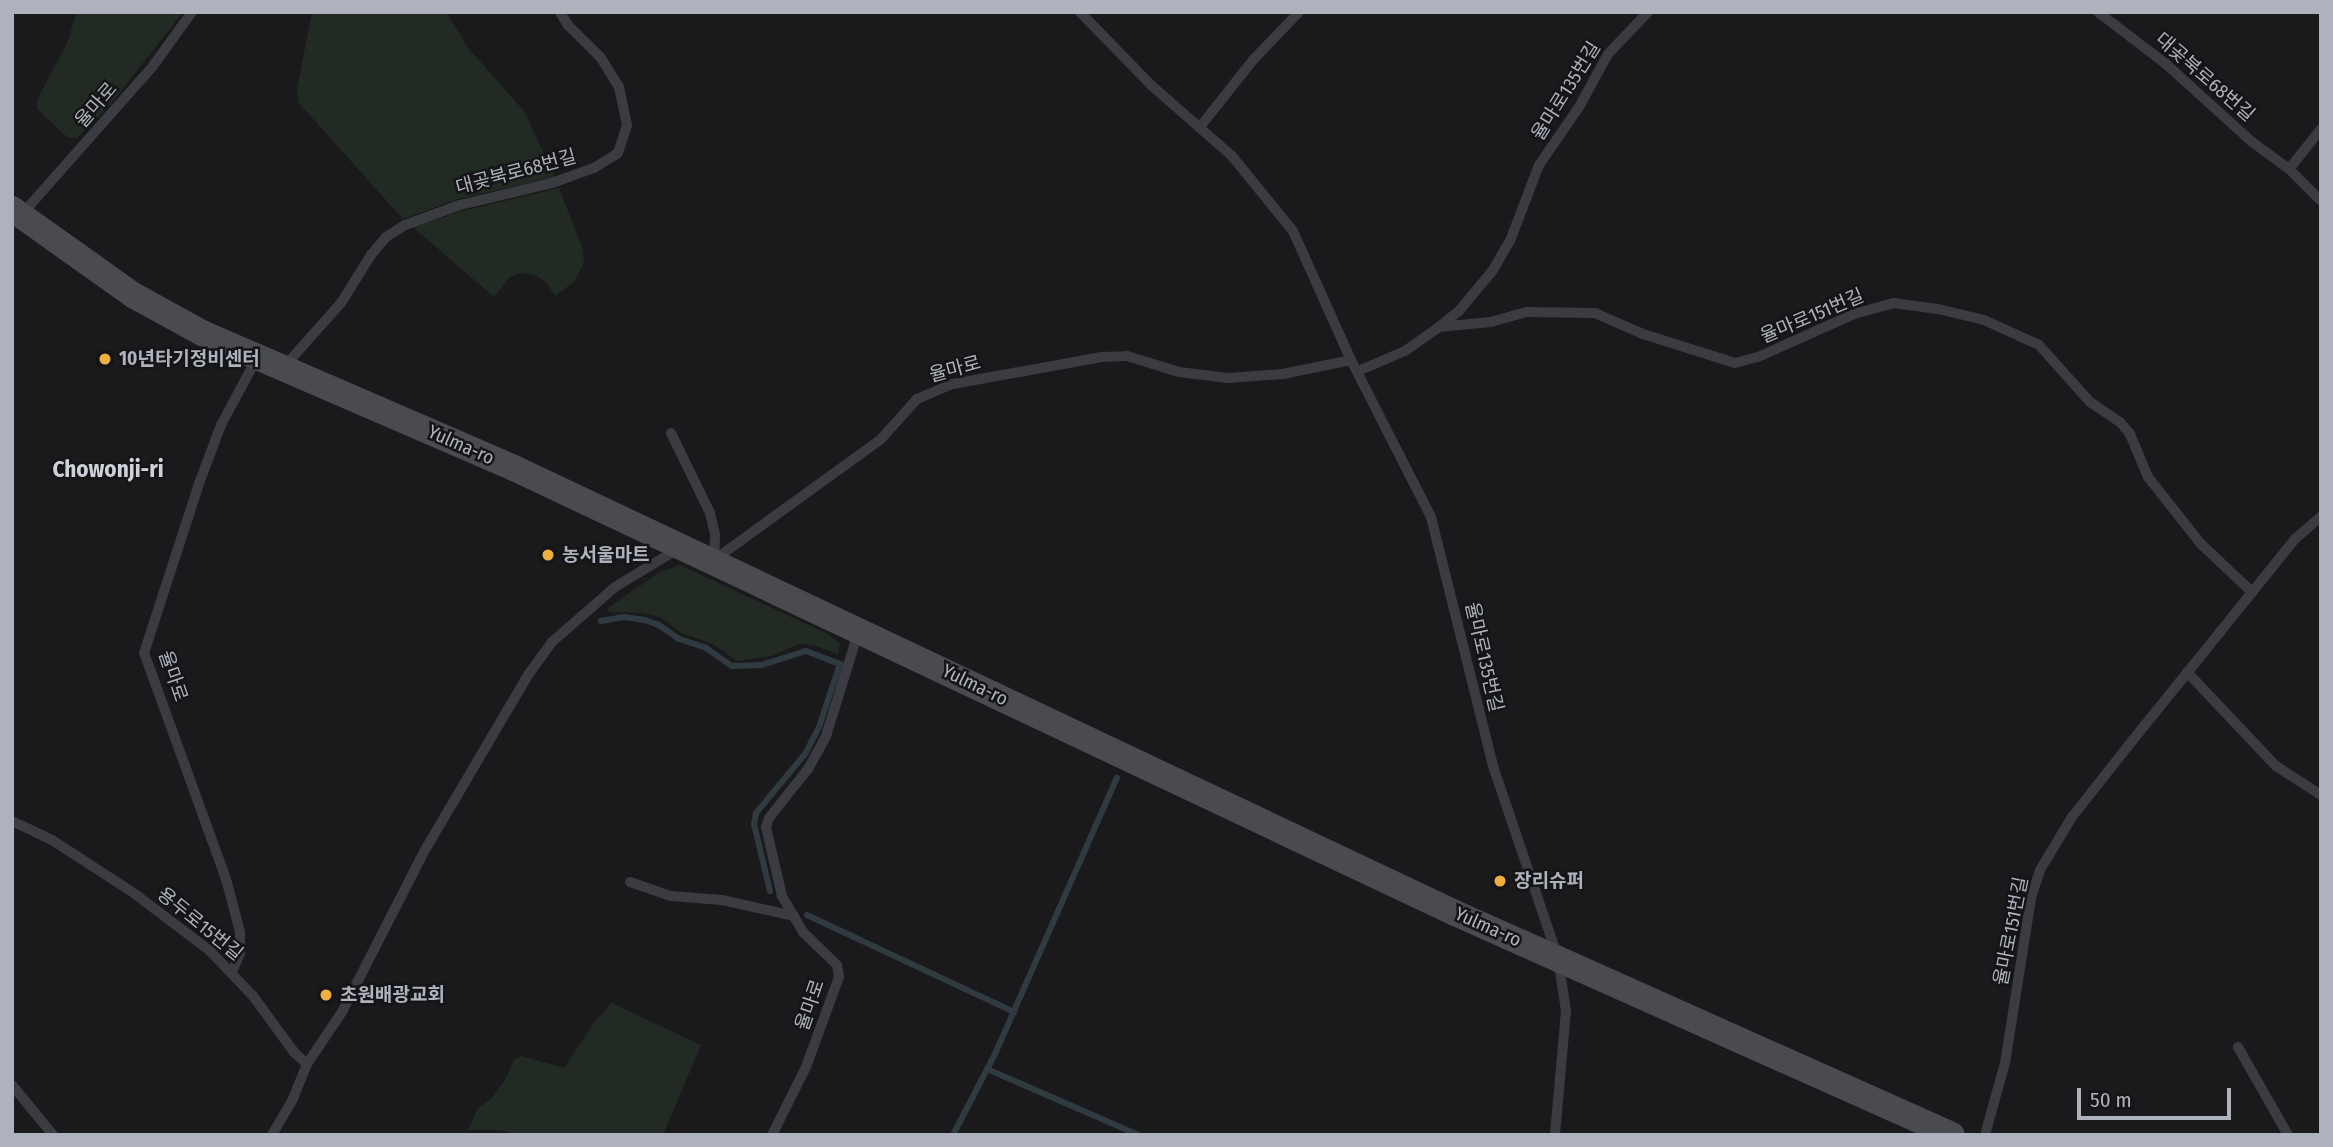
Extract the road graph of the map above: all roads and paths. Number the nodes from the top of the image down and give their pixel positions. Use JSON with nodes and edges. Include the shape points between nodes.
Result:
{"nodes":[{"id":1,"x":191,"y":12,"type":"edge"},
{"id":2,"x":560,"y":12,"type":"edge"},
{"id":3,"x":1080,"y":12,"type":"edge"},
{"id":4,"x":1299,"y":12,"type":"edge"},
{"id":5,"x":1648,"y":12,"type":"edge"},
{"id":6,"x":2098,"y":12,"type":"edge"},
{"id":7,"x":1200,"y":127,"type":"junction"},
{"id":8,"x":2321,"y":129,"type":"edge"},
{"id":9,"x":2289,"y":170,"type":"junction"},
{"id":10,"x":2321,"y":201,"type":"edge"},
{"id":11,"x":16,"y":213,"type":"edge"},
{"id":12,"x":1439,"y":327,"type":"junction"},
{"id":13,"x":258,"y":358,"type":"junction"},
{"id":14,"x":1351,"y":360,"type":"junction"},
{"id":15,"x":283,"y":368,"type":"junction"},
{"id":16,"x":1358,"y":372,"type":"junction"},
{"id":17,"x":671,"y":433,"type":"dead end"},
{"id":18,"x":2321,"y":516,"type":"edge"},
{"id":19,"x":682,"y":546,"type":"junction"},
{"id":20,"x":713,"y":560,"type":"junction"},
{"id":21,"x":2252,"y":592,"type":"junction"},
{"id":22,"x":859,"y":629,"type":"junction"},
{"id":23,"x":2187,"y":672,"type":"junction"},
{"id":24,"x":2321,"y":794,"type":"edge"},
{"id":25,"x":12,"y":821,"type":"edge"},
{"id":26,"x":630,"y":882,"type":"dead end"},
{"id":27,"x":794,"y":916,"type":"junction"},
{"id":28,"x":1558,"y":958,"type":"junction"},
{"id":29,"x":232,"y":972,"type":"junction"},
{"id":30,"x":2238,"y":1048,"type":"dead end"},
{"id":31,"x":307,"y":1064,"type":"junction"},
{"id":32,"x":12,"y":1085,"type":"edge"},
{"id":33,"x":274,"y":1134,"type":"edge"},
{"id":34,"x":53,"y":1135,"type":"edge"},
{"id":35,"x":772,"y":1135,"type":"edge"},
{"id":36,"x":1555,"y":1135,"type":"edge"},
{"id":37,"x":1952,"y":1135,"type":"edge"},
{"id":38,"x":1985,"y":1135,"type":"edge"},
{"id":39,"x":2288,"y":1135,"type":"edge"}],
"edges":[{"from":1,"to":11,"type":"lane","name":"율마로","via":[[153,66]]},
{"from":2,"to":15,"type":"lane","name":"대곶북로68번길","via":[[600,57],[619,87],[627,125],[618,153],[594,168],[552,183],[436,212],[386,237],[341,303]]},
{"from":3,"to":7,"type":"lane","name":"율마로135번길"},
{"from":4,"to":7,"type":"lane","via":[[1253,60]]},
{"from":5,"to":12,"type":"lane","name":"율마로135번길","via":[[1608,54],[1539,165],[1510,241],[1493,270],[1460,311]]},
{"from":6,"to":9,"type":"lane","name":"대곶북로68번길"},
{"from":7,"to":14,"type":"lane","name":"율마로135번길","via":[[1232,156],[1293,230]]},
{"from":8,"to":9,"type":"lane"},
{"from":9,"to":10,"type":"lane","name":"대곶북로68번길"},
{"from":11,"to":13,"type":"street","name":"Yulma-ro","via":[[133,295]]},
{"from":12,"to":16,"type":"lane","name":"율마로135번길","via":[[1405,352]]},
{"from":12,"to":21,"type":"lane","name":"율마로151번길","via":[[1491,322],[1527,312],[1595,313],[1643,334],[1735,363],[1854,314],[1894,303],[1984,320],[2039,345],[2090,402],[2120,422],[2148,477],[2201,544]]},
{"from":13,"to":15,"type":"street","name":"Yulma-ro"},
{"from":13,"to":29,"type":"lane","name":"율마로","via":[[221,425],[144,653],[226,879],[240,932],[240,953]]},
{"from":14,"to":16,"type":"lane","name":"율마로135번길"},
{"from":14,"to":20,"type":"lane","name":"율마로","via":[[1283,374],[1228,378],[1179,372],[1127,356],[1102,357],[953,384],[917,399],[881,439]]},
{"from":15,"to":19,"type":"street","name":"Yulma-ro"},
{"from":16,"to":28,"type":"lane","name":"율마로135번길","via":[[1431,517],[1494,769]]},
{"from":17,"to":20,"type":"lane","via":[[710,513],[715,535]]},
{"from":18,"to":21,"type":"lane","name":"율마로151번길","via":[[2295,539]]},
{"from":19,"to":20,"type":"street","name":"Yulma-ro"},
{"from":19,"to":31,"type":"lane","via":[[615,587],[552,642],[528,675],[425,850],[342,1012]]},
{"from":20,"to":22,"type":"street","name":"Yulma-ro"},
{"from":21,"to":23,"type":"lane","name":"율마로151번길"},
{"from":22,"to":27,"type":"lane","name":"율마로","via":[[826,736],[766,827],[782,896]]},
{"from":22,"to":28,"type":"street","name":"Yulma-ro"},
{"from":23,"to":24,"type":"lane","via":[[2276,766]]},
{"from":23,"to":38,"type":"lane","name":"율마로151번길","via":[[2072,817],[2040,870],[2031,898],[2005,1063]]},
{"from":25,"to":29,"type":"lane","name":"용두로15번길","via":[[52,840],[123,886]]},
{"from":26,"to":27,"type":"lane","via":[[671,896],[722,900]]},
{"from":27,"to":35,"type":"lane","name":"율마로","via":[[803,932],[837,965],[839,977],[806,1067]]},
{"from":28,"to":36,"type":"lane","name":"율마로135번길","via":[[1566,1011]]},
{"from":28,"to":37,"type":"street","name":"Yulma-ro"},
{"from":29,"to":31,"type":"lane","name":"용두로15번길"},
{"from":30,"to":39,"type":"lane"},
{"from":31,"to":33,"type":"lane"},
{"from":32,"to":34,"type":"lane"}]}
